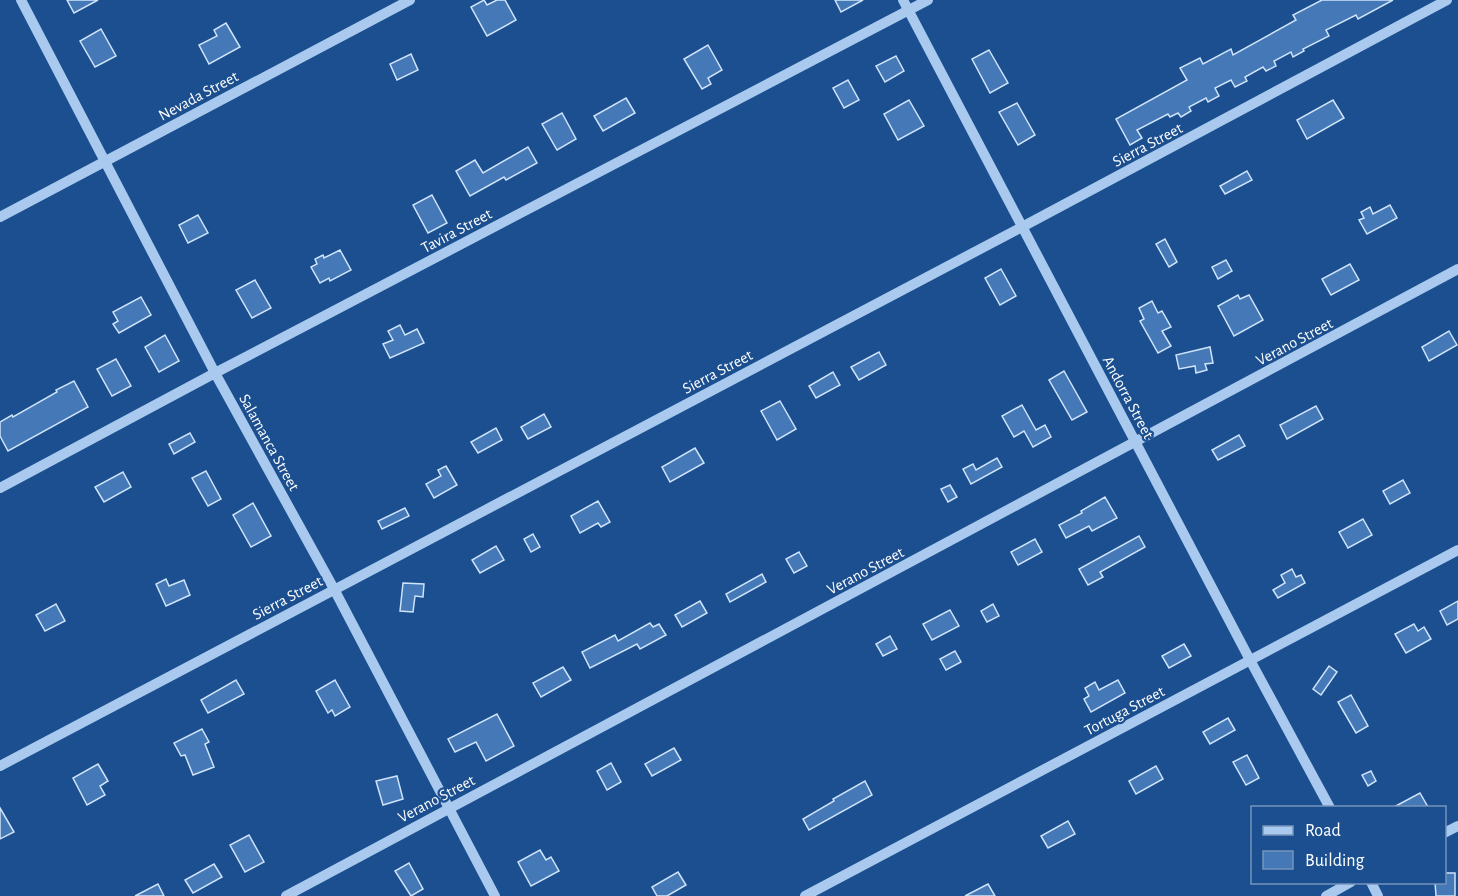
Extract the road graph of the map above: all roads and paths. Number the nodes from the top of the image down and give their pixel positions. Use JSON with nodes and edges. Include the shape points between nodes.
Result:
{"nodes":[{"id":1,"x":21,"y":0,"type":"edge"},
{"id":2,"x":410,"y":0,"type":"edge"},
{"id":3,"x":928,"y":0,"type":"edge"},
{"id":4,"x":1447,"y":0,"type":"edge"},
{"id":5,"x":906,"y":5,"type":"edge"},
{"id":6,"x":105,"y":161,"type":"junction"},
{"id":7,"x":0,"y":217,"type":"edge"},
{"id":8,"x":1022,"y":227,"type":"junction"},
{"id":9,"x":1458,"y":269,"type":"edge"},
{"id":10,"x":215,"y":373,"type":"junction"},
{"id":11,"x":1136,"y":442,"type":"junction"},
{"id":12,"x":0,"y":488,"type":"edge"},
{"id":13,"x":1458,"y":550,"type":"edge"},
{"id":14,"x":334,"y":589,"type":"junction"},
{"id":15,"x":1250,"y":660,"type":"junction"},
{"id":16,"x":0,"y":766,"type":"edge"},
{"id":17,"x":1329,"y":806,"type":"edge"},
{"id":18,"x":449,"y":808,"type":"junction"},
{"id":19,"x":1347,"y":884,"type":"edge"},
{"id":20,"x":286,"y":896,"type":"edge"},
{"id":21,"x":495,"y":896,"type":"edge"},
{"id":22,"x":805,"y":896,"type":"edge"},
{"id":23,"x":1326,"y":896,"type":"edge"}],
"edges":[{"from":1,"to":6,"type":"street","name":"Salamanca Street"},
{"from":2,"to":6,"type":"street","name":"Nevada Street"},
{"from":3,"to":5,"type":"street","name":"Tavira Street"},
{"from":4,"to":8,"type":"street","name":"Sierra Street"},
{"from":5,"to":8,"type":"street","name":"Andorra Street"},
{"from":5,"to":10,"type":"street","name":"Tavira Street"},
{"from":6,"to":7,"type":"street","name":"Nevada Street"},
{"from":6,"to":10,"type":"street","name":"Salamanca Street"},
{"from":8,"to":11,"type":"street","name":"Andorra Street"},
{"from":8,"to":14,"type":"street","name":"Sierra Street"},
{"from":9,"to":11,"type":"street","name":"Verano Street"},
{"from":10,"to":12,"type":"street","name":"Tavira Street"},
{"from":10,"to":14,"type":"street","name":"Salamanca Street"},
{"from":11,"to":15,"type":"street","name":"Andorra Street"},
{"from":11,"to":18,"type":"street","name":"Verano Street"},
{"from":13,"to":15,"type":"street","name":"Tortuga Street"},
{"from":14,"to":16,"type":"street","name":"Sierra Street"},
{"from":14,"to":18,"type":"street","name":"Salamanca Street"},
{"from":15,"to":17,"type":"street","name":"Andorra Street"},
{"from":15,"to":22,"type":"street","name":"Tortuga Street"},
{"from":18,"to":20,"type":"street","name":"Verano Street"},
{"from":18,"to":21,"type":"street","name":"Salamanca Street"},
{"from":19,"to":23,"type":"street"}]}
